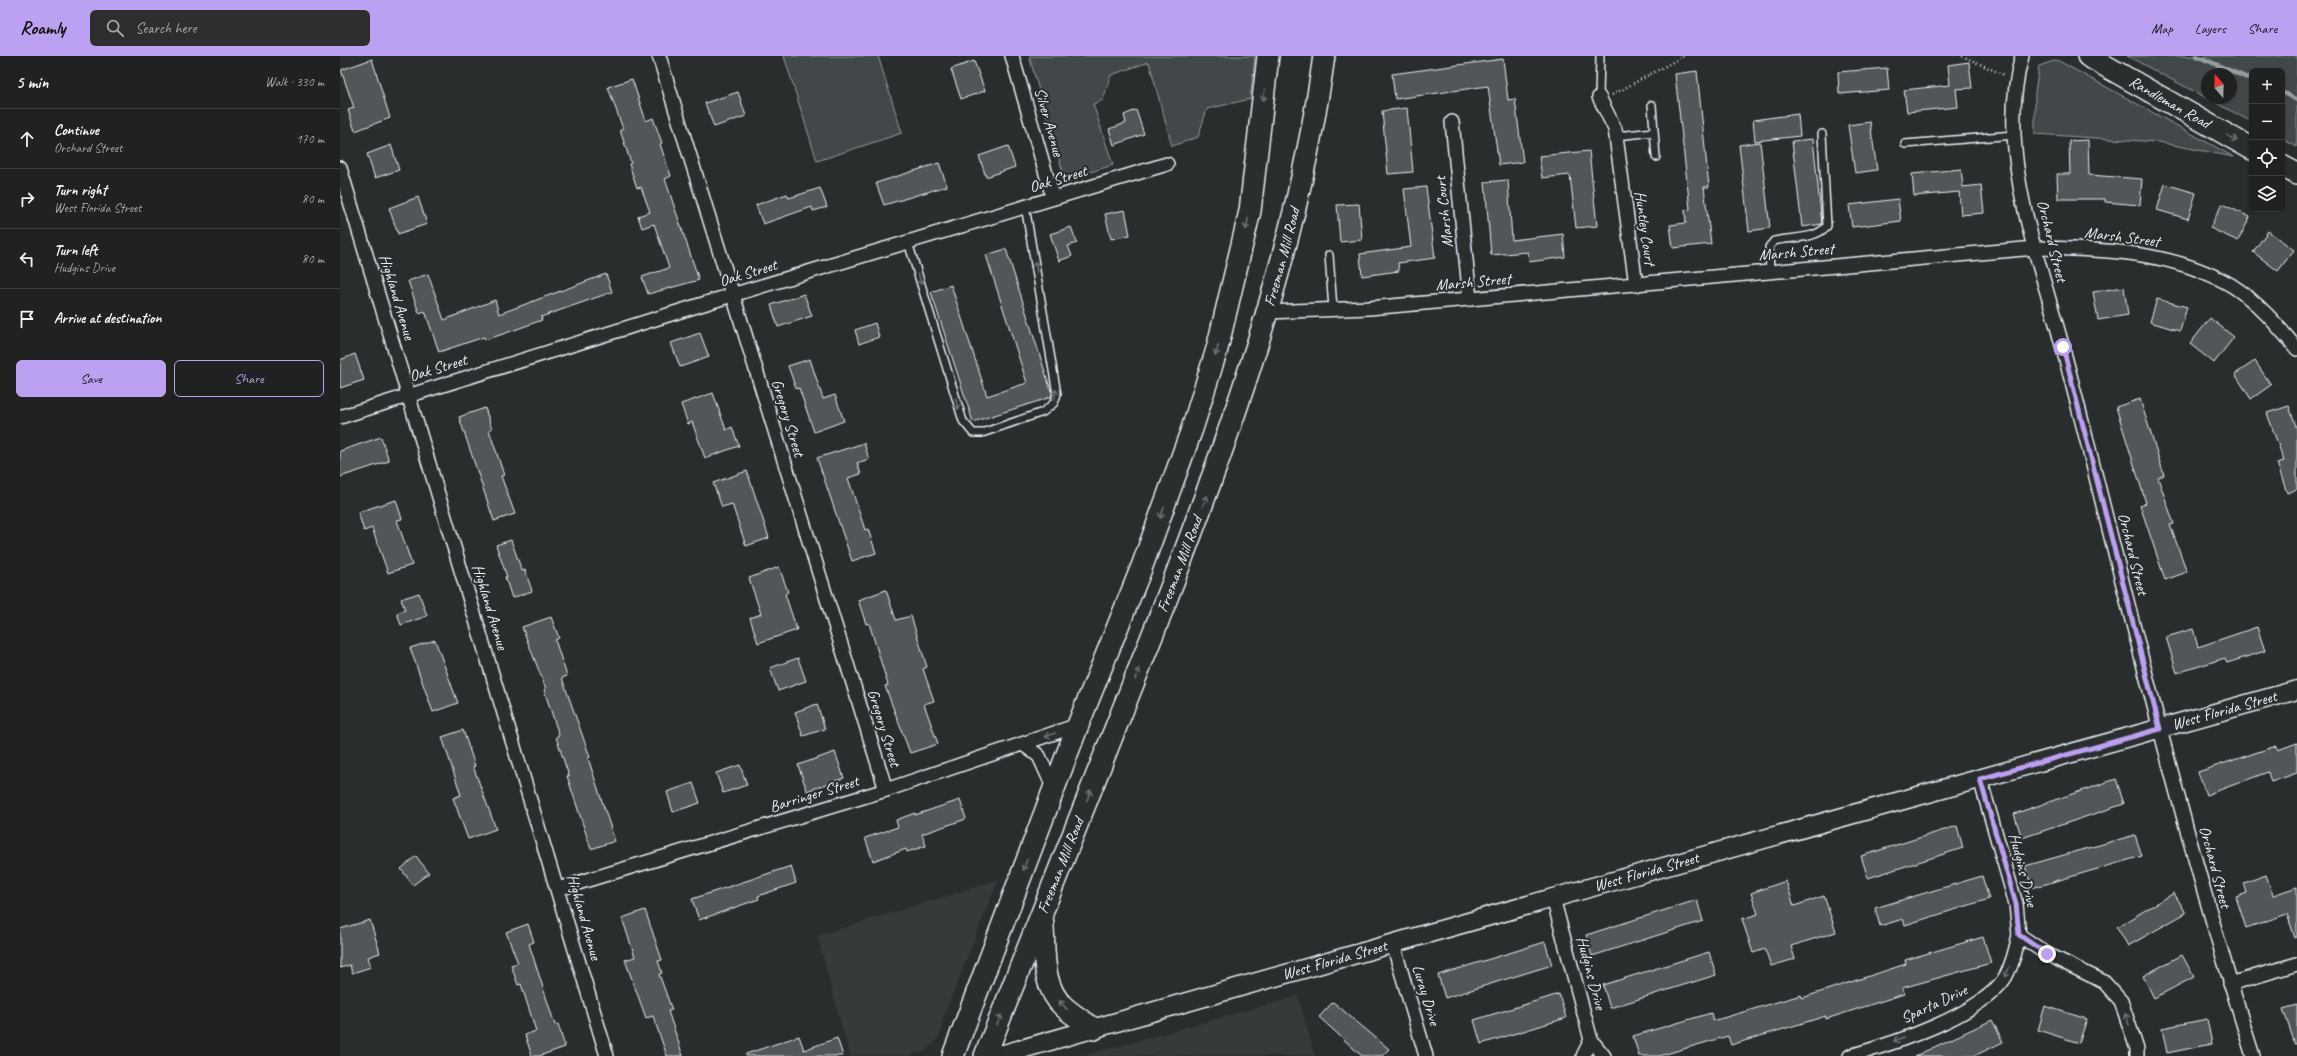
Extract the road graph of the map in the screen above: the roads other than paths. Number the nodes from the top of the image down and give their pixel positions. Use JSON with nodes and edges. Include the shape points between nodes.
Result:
{"nodes":[{"id":1,"x":659,"y":56,"type":"edge"},
{"id":2,"x":1012,"y":56,"type":"edge"},
{"id":3,"x":1268,"y":56,"type":"edge"},
{"id":4,"x":1324,"y":56,"type":"edge"},
{"id":5,"x":1600,"y":56,"type":"edge"},
{"id":6,"x":2022,"y":56,"type":"edge"},
{"id":7,"x":2088,"y":56,"type":"edge"},
{"id":8,"x":1600,"y":99,"type":"joint"},
{"id":9,"x":1652,"y":105,"type":"dead end"},
{"id":10,"x":1452,"y":122,"type":"dead end"},
{"id":11,"x":1654,"y":132,"type":"junction"},
{"id":12,"x":1615,"y":133,"type":"junction"},
{"id":13,"x":1822,"y":134,"type":"dead end"},
{"id":14,"x":2014,"y":135,"type":"junction"},
{"id":15,"x":1905,"y":144,"type":"dead end"},
{"id":16,"x":2249,"y":147,"type":"edge"},
{"id":17,"x":1656,"y":157,"type":"dead end"},
{"id":18,"x":1167,"y":164,"type":"dead end"},
{"id":19,"x":340,"y":168,"type":"edge"},
{"id":20,"x":2285,"y":168,"type":"edge"},
{"id":21,"x":2297,"y":174,"type":"edge"},
{"id":22,"x":1053,"y":198,"type":"junction"},
{"id":23,"x":1025,"y":206,"type":"junction"},
{"id":24,"x":908,"y":242,"type":"junction"},
{"id":25,"x":2035,"y":248,"type":"junction"},
{"id":26,"x":1329,"y":255,"type":"dead end"},
{"id":27,"x":1770,"y":272,"type":"junction"},
{"id":28,"x":1636,"y":285,"type":"junction"},
{"id":29,"x":732,"y":296,"type":"junction"},
{"id":30,"x":1470,"y":299,"type":"junction"},
{"id":31,"x":1333,"y":309,"type":"junction"},
{"id":32,"x":1267,"y":312,"type":"junction"},
{"id":33,"x":2297,"y":349,"type":"edge"},
{"id":34,"x":407,"y":395,"type":"junction"},
{"id":35,"x":340,"y":417,"type":"edge"},
{"id":36,"x":2297,"y":690,"type":"edge"},
{"id":37,"x":1078,"y":725,"type":"junction"},
{"id":38,"x":2160,"y":729,"type":"junction"},
{"id":39,"x":1022,"y":744,"type":"junction"},
{"id":40,"x":1980,"y":779,"type":"junction"},
{"id":41,"x":1054,"y":789,"type":"junction"},
{"id":42,"x":886,"y":790,"type":"junction"},
{"id":43,"x":558,"y":888,"type":"junction"},
{"id":44,"x":1554,"y":898,"type":"junction"},
{"id":45,"x":1042,"y":913,"type":"junction"},
{"id":46,"x":2019,"y":935,"type":"junction"},
{"id":47,"x":1393,"y":944,"type":"junction"},
{"id":48,"x":2297,"y":964,"type":"edge"},
{"id":49,"x":2230,"y":984,"type":"junction"},
{"id":50,"x":1094,"y":1029,"type":"junction"},
{"id":51,"x":1591,"y":1040,"type":"junction"},
{"id":52,"x":607,"y":1056,"type":"edge"},
{"id":53,"x":953,"y":1056,"type":"edge"},
{"id":54,"x":985,"y":1056,"type":"edge"},
{"id":55,"x":997,"y":1056,"type":"edge"},
{"id":56,"x":1426,"y":1056,"type":"edge"},
{"id":57,"x":1583,"y":1056,"type":"edge"},
{"id":58,"x":1604,"y":1056,"type":"edge"},
{"id":59,"x":1850,"y":1056,"type":"edge"},
{"id":60,"x":2137,"y":1056,"type":"edge"},
{"id":61,"x":2253,"y":1056,"type":"edge"}],
"edges":[{"from":1,"to":29,"type":"street","name":"Gregory Street"},
{"from":2,"to":22,"type":"street","name":"Silver Avenue"},
{"from":3,"to":37,"type":"main road","name":"Freeman Mill Road","one_way":true,"via":[[1250,211],[1218,349],[1144,562]]},
{"from":4,"to":32,"type":"main road","name":"Freeman Mill Road","via":[[1318,99],[1292,219]]},
{"from":5,"to":8,"type":"lane"},
{"from":6,"to":14,"type":"street","name":"Orchard Street","via":[[2016,81]]},
{"from":7,"to":16,"type":"main road","name":"Randleman Road","one_way":true},
{"from":8,"to":12,"type":"street","name":"Huntley Court"},
{"from":9,"to":11,"type":"lane"},
{"from":10,"to":30,"type":"street","name":"Marsh Court"},
{"from":11,"to":12,"type":"lane"},
{"from":11,"to":17,"type":"lane"},
{"from":12,"to":28,"type":"street","name":"Huntley Court"},
{"from":13,"to":27,"type":"lane","via":[[1826,226],[1822,232],[1814,235],[1774,241],[1769,247]]},
{"from":14,"to":15,"type":"lane"},
{"from":14,"to":25,"type":"street","name":"Orchard Street","via":[[2020,182]]},
{"from":18,"to":22,"type":"street","name":"Oak Street"},
{"from":19,"to":34,"type":"street","name":"Highland Avenue"},
{"from":20,"to":21,"type":"main road"},
{"from":22,"to":23,"type":"street","name":"Oak Street"},
{"from":23,"to":24,"type":"street","name":"Oak Street"},
{"from":24,"to":23,"type":"lane","one_way":true,"via":[[963,421],[973,433],[982,433],[1043,412],[1054,403],[1057,394]]},
{"from":24,"to":29,"type":"street","name":"Oak Street"},
{"from":25,"to":27,"type":"street","name":"Marsh Street"},
{"from":25,"to":33,"type":"street","name":"Marsh Street","via":[[2141,253],[2188,266],[2232,286],[2271,318]]},
{"from":25,"to":38,"type":"street","name":"Orchard Street","via":[[2063,347]]},
{"from":26,"to":31,"type":"lane"},
{"from":27,"to":28,"type":"street","name":"Marsh Street"},
{"from":28,"to":30,"type":"street","name":"Marsh Street"},
{"from":29,"to":34,"type":"street","name":"Oak Street"},
{"from":29,"to":42,"type":"street","name":"Gregory Street"},
{"from":30,"to":31,"type":"street","name":"Marsh Street"},
{"from":31,"to":32,"type":"street","name":"Marsh Street"},
{"from":45,"to":32,"type":"main road","name":"Freeman Mill Road","one_way":true,"via":[[1212,481]]},
{"from":34,"to":35,"type":"street","name":"Oak Street"},
{"from":34,"to":43,"type":"street","name":"Highland Avenue"},
{"from":36,"to":38,"type":"main road","name":"West Florida Street"},
{"from":37,"to":39,"type":"street","name":"Barringer Street","one_way":true},
{"from":37,"to":41,"type":"main road","name":"Freeman Mill Road"},
{"from":38,"to":40,"type":"main road","name":"West Florida Street"},
{"from":38,"to":49,"type":"street","name":"Orchard Street"},
{"from":39,"to":41,"type":"street","via":[[1039,756]]},
{"from":39,"to":42,"type":"street","name":"Barringer Street"},
{"from":40,"to":44,"type":"main road","name":"West Florida Street"},
{"from":40,"to":46,"type":"street","name":"Hudgins Drive","via":[[2016,904]]},
{"from":41,"to":53,"type":"main road","name":"Freeman Mill Road","one_way":true},
{"from":42,"to":43,"type":"street","name":"Barringer Street"},
{"from":43,"to":52,"type":"street","name":"Highland Avenue"},
{"from":44,"to":47,"type":"main road","name":"West Florida Street"},
{"from":44,"to":51,"type":"street","name":"Hudgins Drive"},
{"from":50,"to":45,"type":"main road","one_way":true,"via":[[1063,1006],[1050,988],[1045,965]]},
{"from":54,"to":45,"type":"main road","name":"Freeman Mill Road","one_way":true},
{"from":46,"to":59,"type":"street","name":"Sparta Drive","one_way":true,"via":[[2005,977],[1986,998],[1952,1018],[1876,1049]]},
{"from":60,"to":46,"type":"street","one_way":true,"via":[[2121,1001],[2104,982],[2047,954]]},
{"from":47,"to":50,"type":"main road","name":"West Florida Street"},
{"from":47,"to":56,"type":"street","name":"Luray Drive"},
{"from":48,"to":49,"type":"street"},
{"from":49,"to":61,"type":"street","name":"Orchard Street"},
{"from":50,"to":55,"type":"main road","name":"West Florida Street"},
{"from":51,"to":57,"type":"street"},
{"from":51,"to":58,"type":"street"}]}
